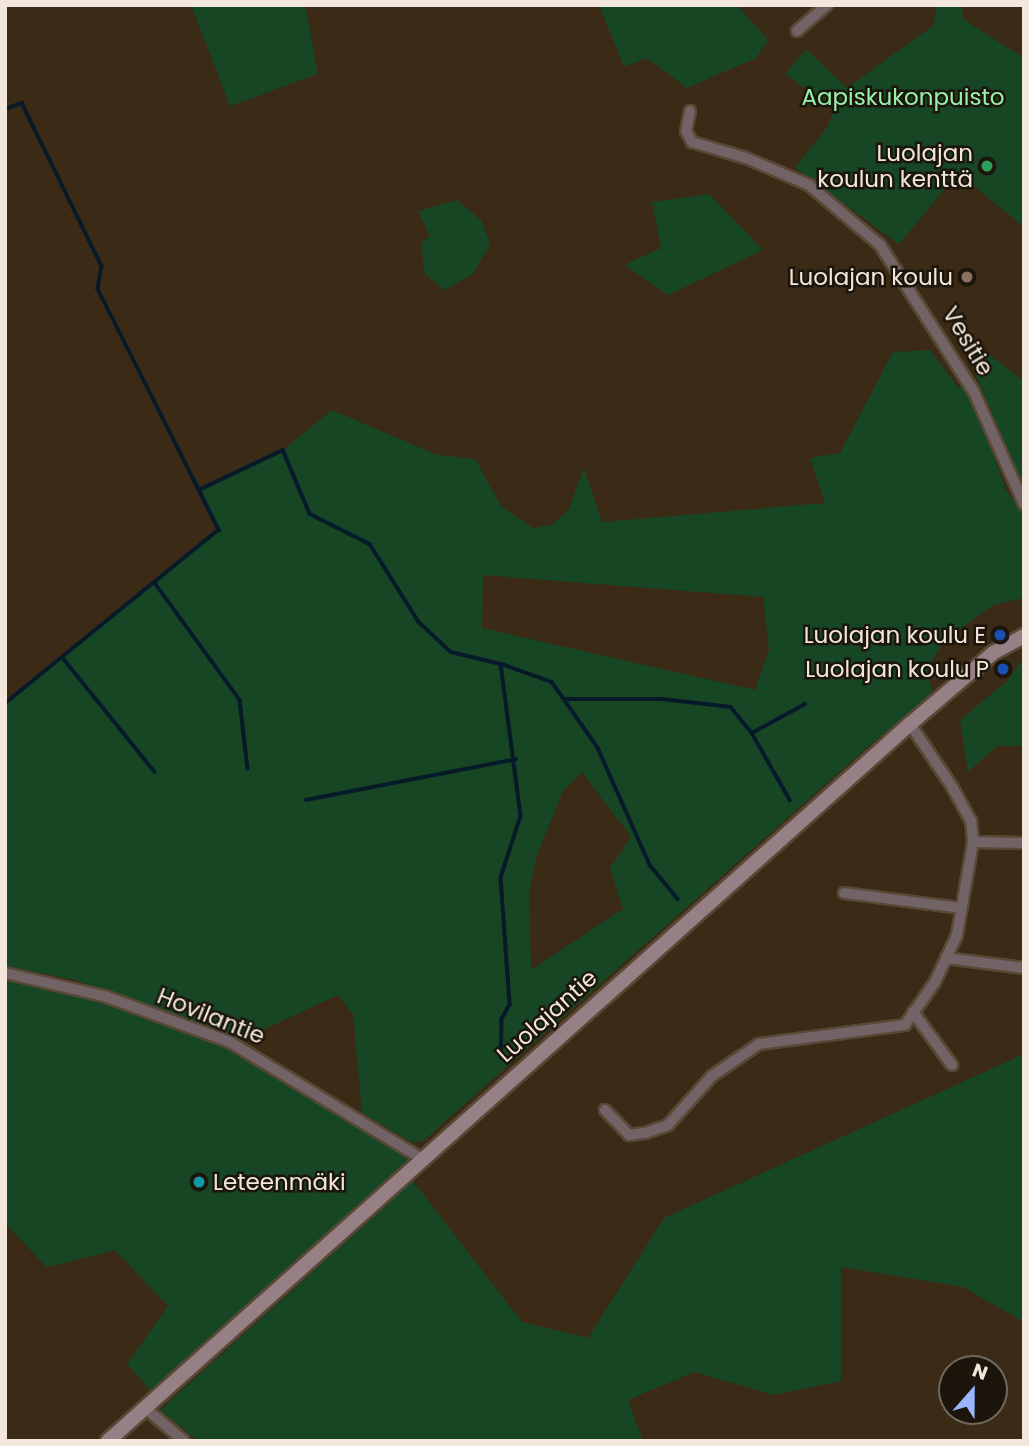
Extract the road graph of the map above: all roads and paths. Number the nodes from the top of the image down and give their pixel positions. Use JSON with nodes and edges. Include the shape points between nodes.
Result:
{"nodes":[{"id":1,"x":827,"y":5,"type":"edge"},
{"id":2,"x":797,"y":31,"type":"dead end"},
{"id":3,"x":690,"y":111,"type":"dead end"},
{"id":4,"x":1024,"y":504,"type":"edge"},
{"id":5,"x":1024,"y":636,"type":"edge"},
{"id":6,"x":910,"y":724,"type":"junction"},
{"id":7,"x":973,"y":842,"type":"junction"},
{"id":8,"x":1024,"y":843,"type":"edge"},
{"id":9,"x":844,"y":893,"type":"dead end"},
{"id":10,"x":961,"y":908,"type":"junction"},
{"id":11,"x":946,"y":958,"type":"junction"},
{"id":12,"x":1024,"y":968,"type":"edge"},
{"id":13,"x":5,"y":973,"type":"edge"},
{"id":14,"x":914,"y":1012,"type":"junction"},
{"id":15,"x":952,"y":1065,"type":"dead end"},
{"id":16,"x":605,"y":1110,"type":"dead end"},
{"id":17,"x":421,"y":1158,"type":"junction"},
{"id":18,"x":145,"y":1408,"type":"junction"},
{"id":19,"x":108,"y":1441,"type":"edge"},
{"id":20,"x":184,"y":1441,"type":"edge"}],
"edges":[{"from":1,"to":2,"type":"street"},
{"from":3,"to":4,"type":"street","name":"Vesitie","via":[[686,131],[692,142],[746,158],[809,185],[880,245],[974,392]]},
{"from":5,"to":6,"type":"main road","name":"Luolajantie","via":[[993,653]]},
{"from":6,"to":7,"type":"street","via":[[971,821]]},
{"from":6,"to":17,"type":"main road","name":"Luolajantie"},
{"from":7,"to":8,"type":"street"},
{"from":7,"to":10,"type":"street"},
{"from":9,"to":10,"type":"street"},
{"from":10,"to":11,"type":"street","via":[[957,935]]},
{"from":11,"to":12,"type":"street"},
{"from":11,"to":14,"type":"street"},
{"from":13,"to":17,"type":"street","name":"Hovilantie","via":[[107,997],[230,1042]]},
{"from":14,"to":15,"type":"street"},
{"from":14,"to":16,"type":"street","via":[[905,1025],[759,1044],[712,1076],[668,1125],[645,1133],[629,1135]]},
{"from":17,"to":18,"type":"main road","name":"Luolajantie"},
{"from":18,"to":19,"type":"main road","name":"Luolajantie"},
{"from":18,"to":20,"type":"street"}]}
